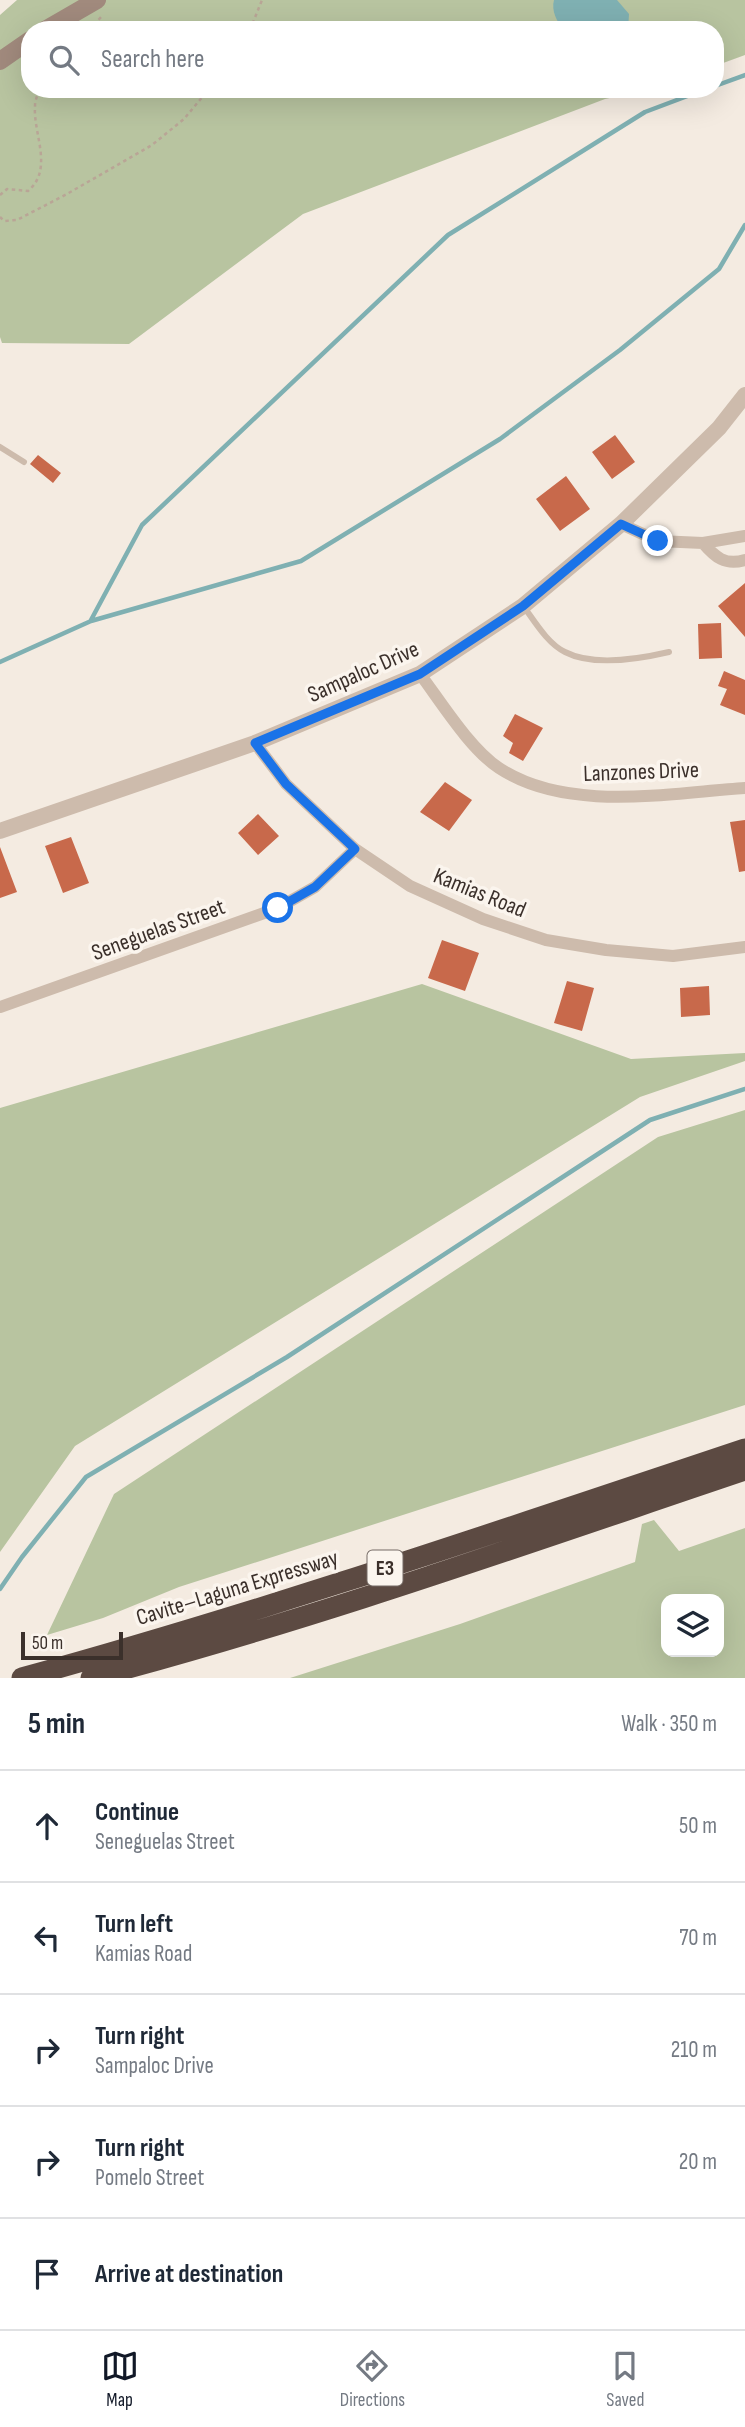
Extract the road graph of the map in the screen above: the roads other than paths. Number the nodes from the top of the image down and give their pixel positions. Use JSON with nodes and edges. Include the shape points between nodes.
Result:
{"nodes":[{"id":1,"x":97,"y":0,"type":"edge"},
{"id":2,"x":61,"y":21,"type":"edge"},
{"id":3,"x":21,"y":46,"type":"edge"},
{"id":4,"x":0,"y":61,"type":"edge"},
{"id":5,"x":745,"y":395,"type":"edge"},
{"id":6,"x":0,"y":447,"type":"edge"},
{"id":7,"x":24,"y":462,"type":"dead end"},
{"id":8,"x":621,"y":524,"type":"junction"},
{"id":9,"x":745,"y":536,"type":"edge"},
{"id":10,"x":703,"y":542,"type":"junction"},
{"id":11,"x":745,"y":560,"type":"edge"},
{"id":12,"x":523,"y":606,"type":"junction"},
{"id":13,"x":669,"y":652,"type":"dead end"},
{"id":14,"x":420,"y":674,"type":"junction"},
{"id":15,"x":255,"y":743,"type":"junction"},
{"id":16,"x":745,"y":788,"type":"edge"},
{"id":17,"x":0,"y":831,"type":"edge"},
{"id":18,"x":355,"y":849,"type":"junction"},
{"id":19,"x":745,"y":947,"type":"edge"},
{"id":20,"x":0,"y":1007,"type":"edge"},
{"id":21,"x":745,"y":1449,"type":"edge"},
{"id":22,"x":745,"y":1470,"type":"edge"},
{"id":23,"x":22,"y":1678,"type":"edge"},
{"id":24,"x":91,"y":1678,"type":"edge"}],
"edges":[{"from":1,"to":2,"type":"main road"},
{"from":3,"to":4,"type":"main road"},
{"from":5,"to":8,"type":"street","name":"Sampaloc Drive","via":[[719,428]]},
{"from":6,"to":7,"type":"lane"},
{"from":8,"to":10,"type":"street","via":[[658,541]]},
{"from":8,"to":12,"type":"street","name":"Sampaloc Drive"},
{"from":9,"to":10,"type":"street"},
{"from":10,"to":11,"type":"street","via":[[723,561]]},
{"from":12,"to":13,"type":"lane","via":[[563,652],[586,659],[637,660]]},
{"from":12,"to":14,"type":"street","name":"Sampaloc Drive"},
{"from":14,"to":15,"type":"street","name":"Sampaloc Drive"},
{"from":14,"to":16,"type":"street","name":"Lanzones Drive","via":[[475,746],[497,767],[527,783],[569,794],[625,796]]},
{"from":15,"to":17,"type":"street","name":"Sampaloc Drive"},
{"from":15,"to":18,"type":"street","name":"Kamias Road","via":[[286,784]]},
{"from":18,"to":19,"type":"street","name":"Kamias Road","via":[[410,886],[482,919],[546,940],[673,956]]},
{"from":18,"to":20,"type":"street","name":"Seneguelas Street","via":[[315,887],[278,908]]},
{"from":21,"to":23,"type":"highway","name":"Cavite–Laguna Expressway","number":"E3","via":[[205,1626]]},
{"from":22,"to":24,"type":"highway","name":"Cavite–Laguna Expressway","number":"E3","via":[[403,1585]]}]}
